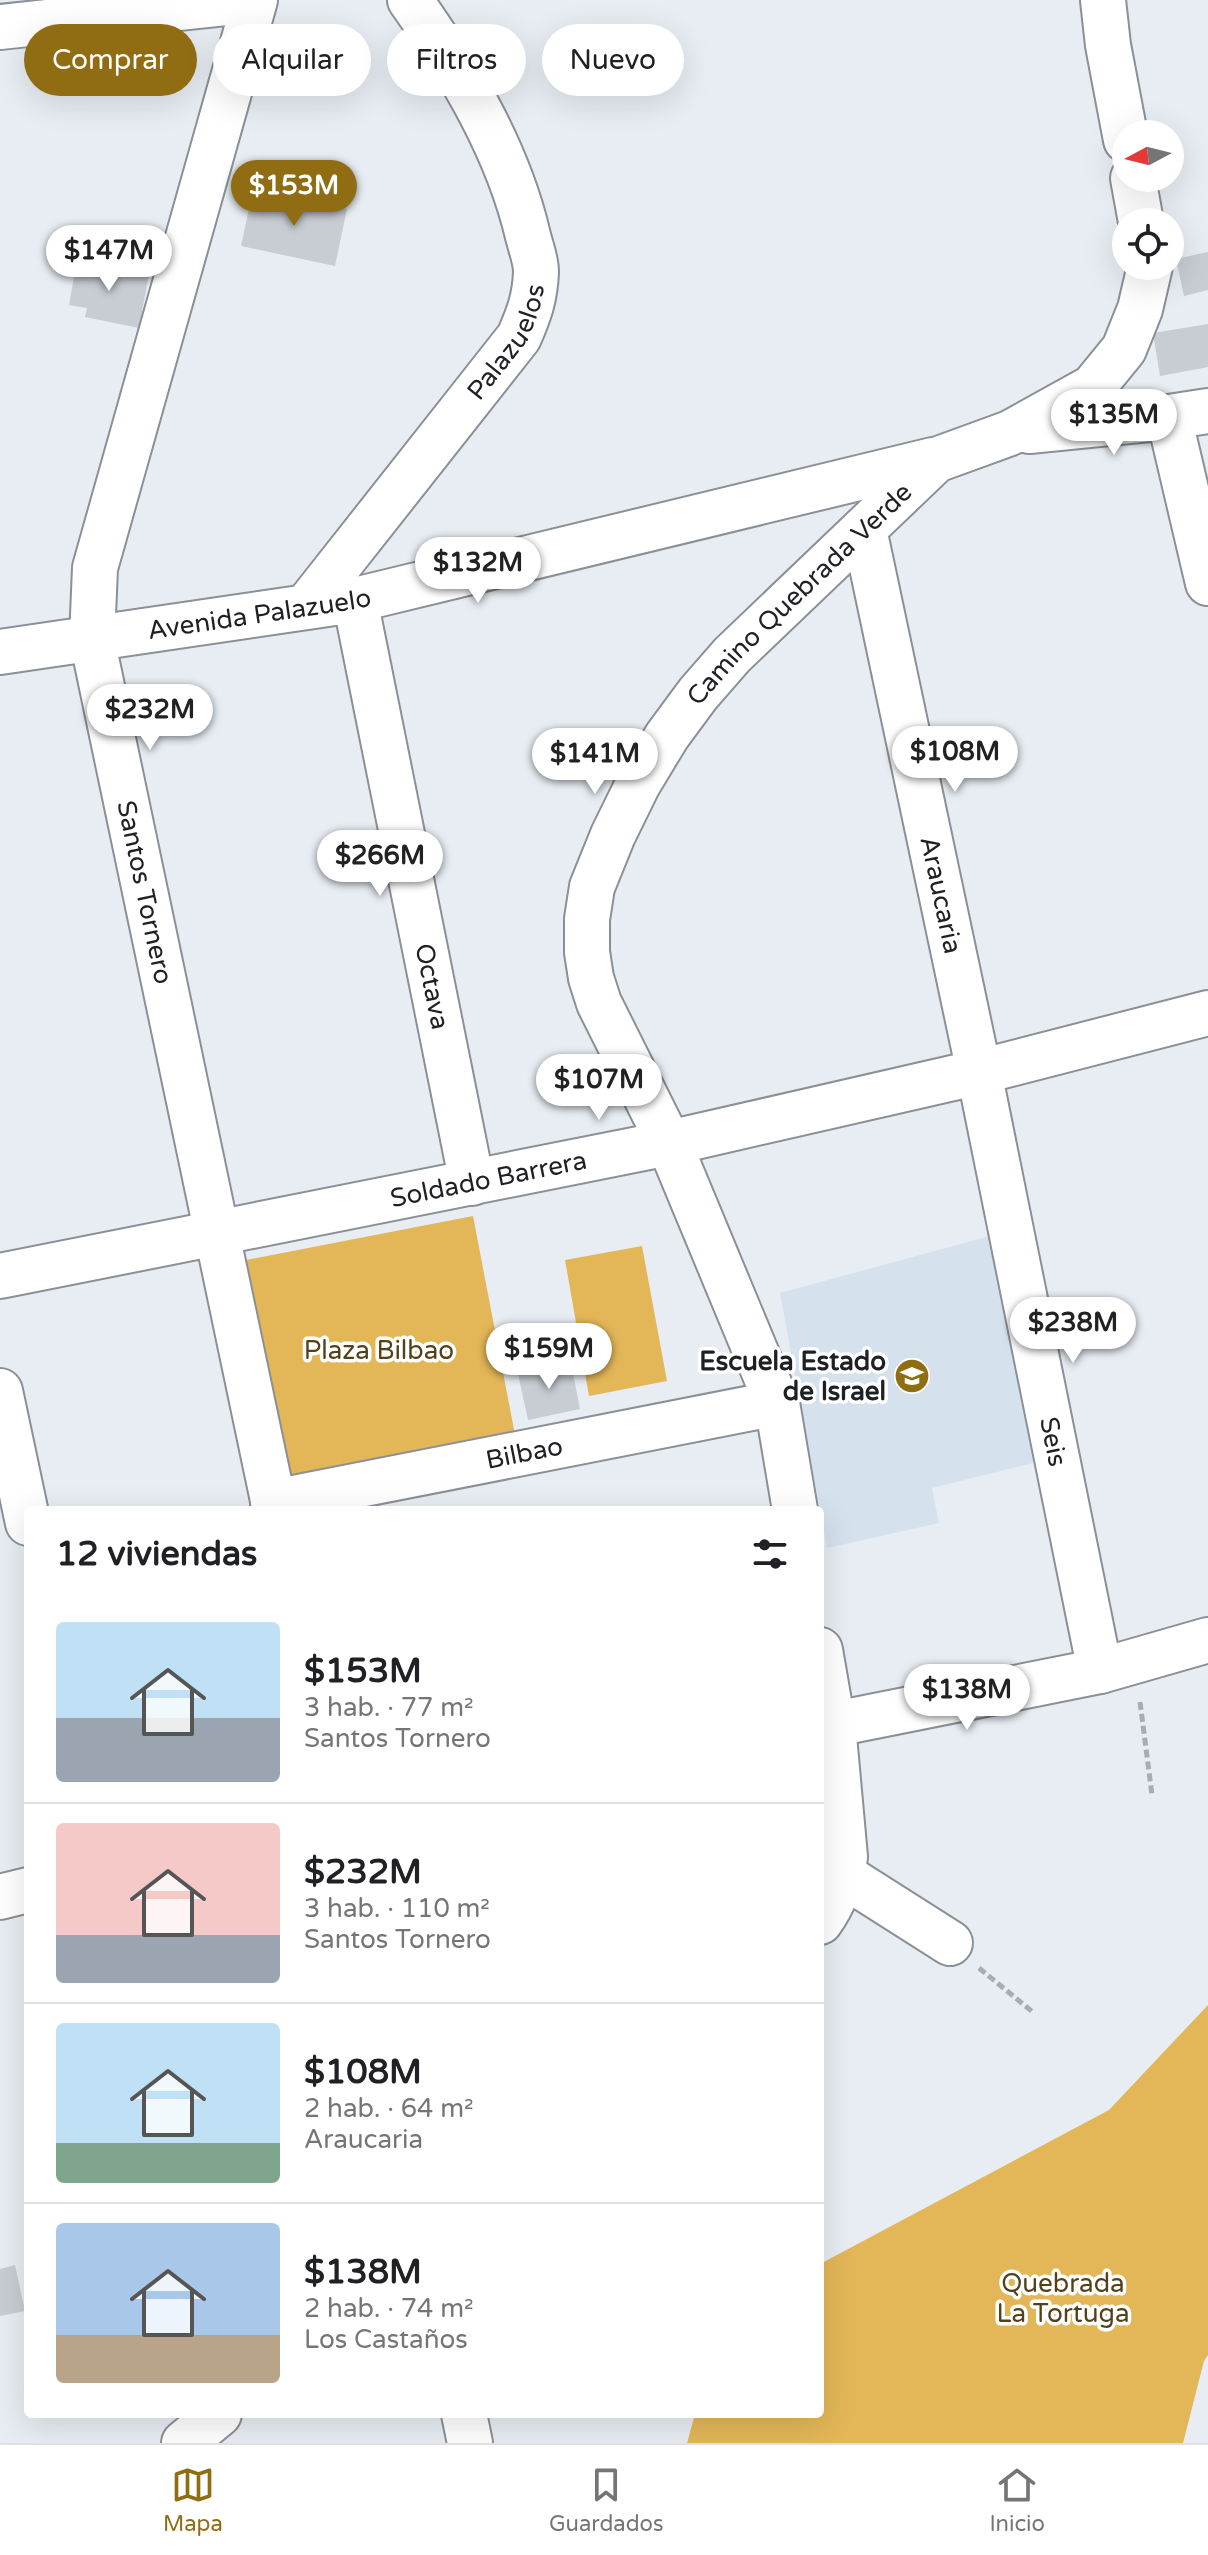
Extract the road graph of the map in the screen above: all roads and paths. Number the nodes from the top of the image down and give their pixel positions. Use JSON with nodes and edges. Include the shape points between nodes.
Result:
{"nodes":[{"id":1,"x":254,"y":0,"type":"edge"},
{"id":2,"x":410,"y":0,"type":"edge"},
{"id":3,"x":1103,"y":0,"type":"edge"},
{"id":4,"x":0,"y":27,"type":"edge"},
{"id":5,"x":1122,"y":120,"type":"edge"},
{"id":6,"x":1147,"y":280,"type":"edge"},
{"id":7,"x":1188,"y":414,"type":"edge"},
{"id":8,"x":1010,"y":433,"type":"junction"},
{"id":9,"x":936,"y":460,"type":"junction"},
{"id":10,"x":864,"y":529,"type":"junction"},
{"id":11,"x":1208,"y":583,"type":"edge"},
{"id":12,"x":355,"y":600,"type":"junction"},
{"id":13,"x":306,"y":607,"type":"junction"},
{"id":14,"x":92,"y":639,"type":"junction"},
{"id":15,"x":0,"y":652,"type":"edge"},
{"id":16,"x":1208,"y":1013,"type":"edge"},
{"id":17,"x":979,"y":1072,"type":"junction"},
{"id":18,"x":669,"y":1143,"type":"junction"},
{"id":19,"x":472,"y":1183,"type":"junction"},
{"id":20,"x":218,"y":1234,"type":"junction"},
{"id":21,"x":0,"y":1276,"type":"edge"},
{"id":22,"x":0,"y":1391,"type":"edge"},
{"id":23,"x":777,"y":1403,"type":"junction"},
{"id":24,"x":24,"y":1506,"type":"edge"},
{"id":25,"x":274,"y":1506,"type":"edge"},
{"id":26,"x":794,"y":1506,"type":"edge"},
{"id":27,"x":1208,"y":1640,"type":"edge"},
{"id":28,"x":1117,"y":1666,"type":"junction"},
{"id":29,"x":824,"y":1701,"type":"edge"},
{"id":30,"x":826,"y":1726,"type":"edge"},
{"id":31,"x":1152,"y":1795,"type":"dead end"},
{"id":32,"x":24,"y":1891,"type":"edge"},
{"id":33,"x":0,"y":1897,"type":"edge"},
{"id":34,"x":831,"y":1902,"type":"edge"},
{"id":35,"x":950,"y":1943,"type":"joint"},
{"id":36,"x":1034,"y":2013,"type":"dead end"},
{"id":37,"x":465,"y":2418,"type":"edge"},
{"id":38,"x":470,"y":2443,"type":"edge"}],
"edges":[{"from":1,"to":4,"type":"street"},
{"from":1,"to":14,"type":"street","name":"Santos Tornero","via":[[95,568]]},
{"from":2,"to":13,"type":"street","name":"Palazuelos","via":[[456,65],[505,166],[536,268],[533,307],[519,337]]},
{"from":3,"to":5,"type":"street"},
{"from":6,"to":8,"type":"street","name":"Camino Quebrada Verde","via":[[1124,349],[1093,387]]},
{"from":7,"to":8,"type":"street"},
{"from":7,"to":11,"type":"street"},
{"from":8,"to":9,"type":"street","name":"Camino Quebrada Verde"},
{"from":9,"to":10,"type":"street","name":"Camino Quebrada Verde"},
{"from":9,"to":12,"type":"street","name":"Avenida Palazuelo"},
{"from":10,"to":17,"type":"street","name":"Araucaria"},
{"from":10,"to":18,"type":"street","name":"Camino Quebrada Verde","via":[[769,617],[698,694],[638,784],[592,887],[587,919],[591,978]]},
{"from":12,"to":13,"type":"street","name":"Avenida Palazuelo"},
{"from":12,"to":19,"type":"street","name":"Octava"},
{"from":13,"to":14,"type":"street","name":"Avenida Palazuelo"},
{"from":14,"to":15,"type":"street","name":"Avenida Palazuelo"},
{"from":14,"to":20,"type":"street","name":"Santos Tornero"},
{"from":16,"to":17,"type":"street","name":"Soldado Barrera"},
{"from":17,"to":18,"type":"street","name":"Soldado Barrera"},
{"from":17,"to":28,"type":"street","name":"Seis"},
{"from":18,"to":19,"type":"street","name":"Soldado Barrera"},
{"from":18,"to":23,"type":"street","name":"Camino Quebrada Verde"},
{"from":19,"to":20,"type":"street","name":"Soldado Barrera"},
{"from":20,"to":21,"type":"street","name":"Soldado Barrera"},
{"from":20,"to":25,"type":"street","name":"Santos Tornero"},
{"from":22,"to":24,"type":"street"},
{"from":23,"to":25,"type":"street","name":"Bilbao"},
{"from":23,"to":26,"type":"street","name":"Camino Quebrada Verde"},
{"from":27,"to":28,"type":"street"},
{"from":28,"to":30,"type":"street"},
{"from":28,"to":31,"type":"path"},
{"from":29,"to":30,"type":"street"},
{"from":30,"to":34,"type":"street","via":[[845,1857]]},
{"from":32,"to":33,"type":"street"},
{"from":34,"to":35,"type":"street"},
{"from":35,"to":36,"type":"path"},
{"from":37,"to":38,"type":"street"}]}
